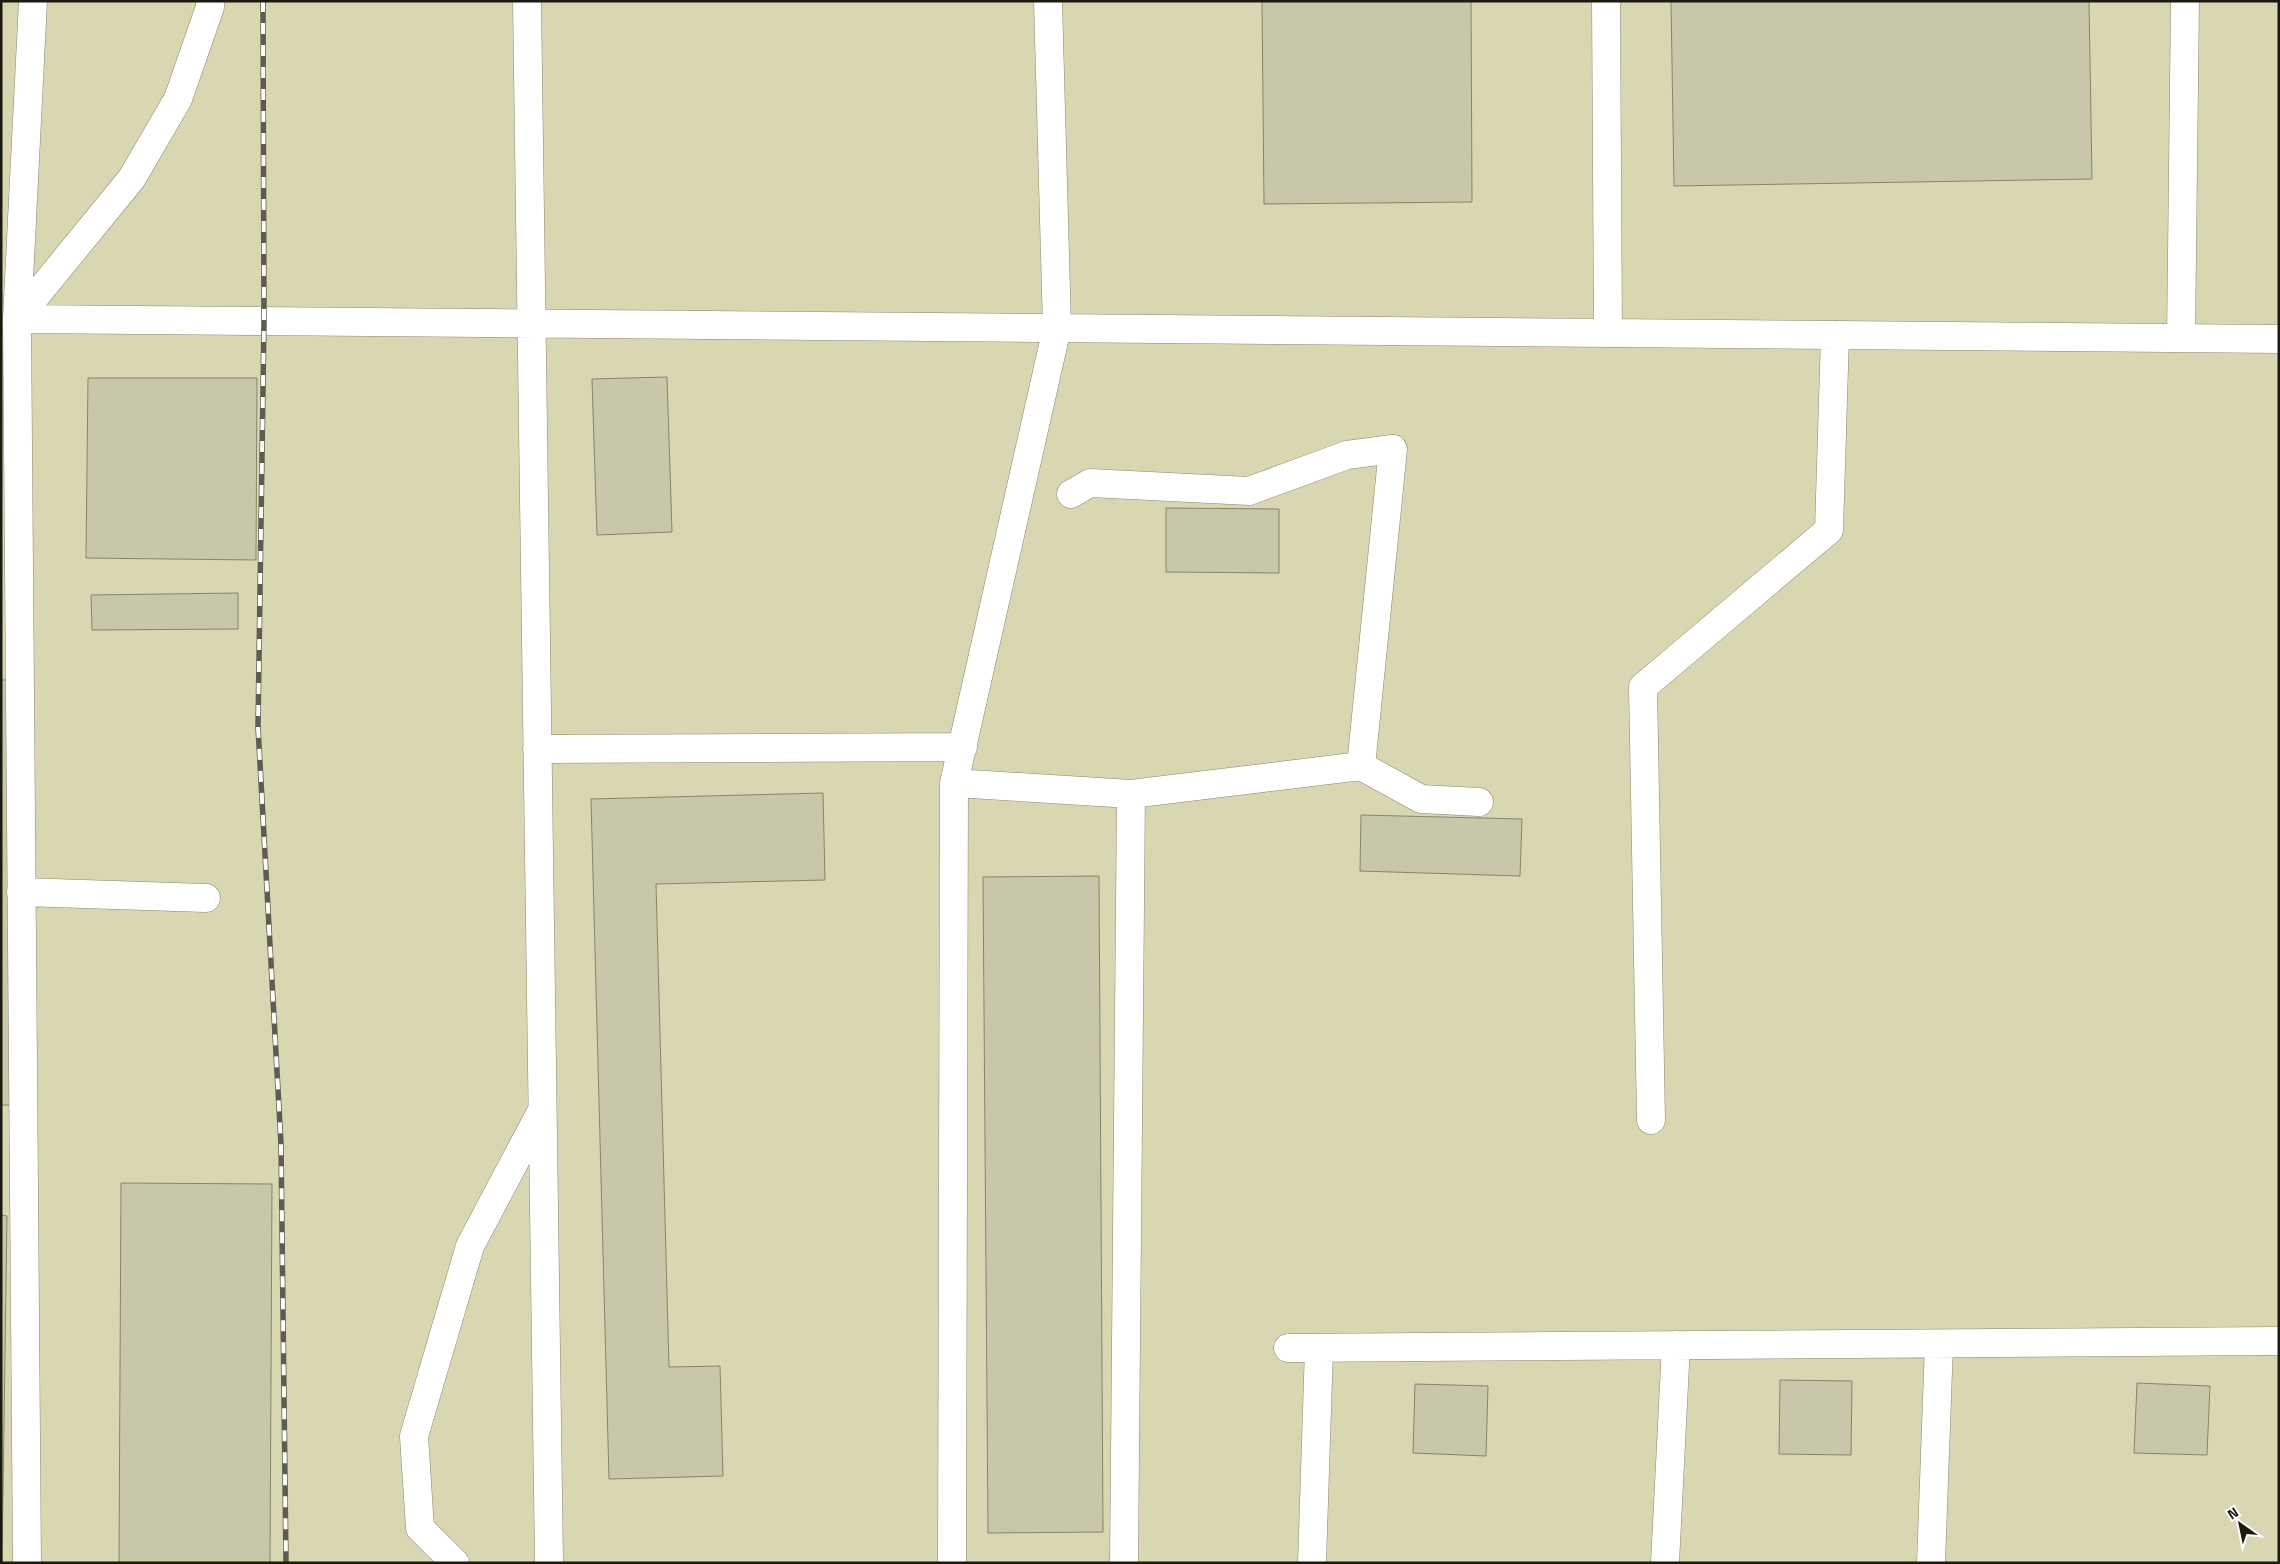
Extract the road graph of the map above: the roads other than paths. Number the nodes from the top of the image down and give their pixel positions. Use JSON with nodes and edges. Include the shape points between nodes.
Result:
{"nodes":[{"id":1,"x":33,"y":1,"type":"edge"},
{"id":2,"x":210,"y":1,"type":"edge"},
{"id":3,"x":527,"y":1,"type":"edge"},
{"id":4,"x":1048,"y":1,"type":"edge"},
{"id":5,"x":1606,"y":1,"type":"edge"},
{"id":6,"x":2185,"y":1,"type":"edge"},
{"id":7,"x":17,"y":320,"type":"junction"},
{"id":8,"x":532,"y":324,"type":"junction"},
{"id":9,"x":1057,"y":328,"type":"junction"},
{"id":10,"x":1608,"y":333,"type":"junction"},
{"id":11,"x":1835,"y":335,"type":"junction"},
{"id":12,"x":2181,"y":338,"type":"junction"},
{"id":13,"x":2279,"y":339,"type":"edge"},
{"id":14,"x":1072,"y":494,"type":"dead end"},
{"id":15,"x":963,"y":747,"type":"junction"},
{"id":16,"x":537,"y":749,"type":"junction"},
{"id":17,"x":1361,"y":766,"type":"junction"},
{"id":18,"x":954,"y":783,"type":"junction"},
{"id":19,"x":1131,"y":794,"type":"junction"},
{"id":20,"x":1479,"y":802,"type":"dead end"},
{"id":21,"x":21,"y":892,"type":"junction"},
{"id":22,"x":206,"y":898,"type":"dead end"},
{"id":23,"x":542,"y":1110,"type":"junction"},
{"id":24,"x":1651,"y":1120,"type":"dead end"},
{"id":25,"x":2279,"y":1341,"type":"edge"},
{"id":26,"x":1939,"y":1344,"type":"junction"},
{"id":27,"x":1676,"y":1346,"type":"junction"},
{"id":28,"x":1288,"y":1348,"type":"dead end"},
{"id":29,"x":1319,"y":1348,"type":"junction"},
{"id":30,"x":27,"y":1563,"type":"edge"},
{"id":31,"x":455,"y":1563,"type":"edge"},
{"id":32,"x":549,"y":1563,"type":"edge"},
{"id":33,"x":952,"y":1563,"type":"edge"},
{"id":34,"x":1124,"y":1563,"type":"edge"},
{"id":35,"x":1312,"y":1563,"type":"edge"},
{"id":36,"x":1666,"y":1563,"type":"edge"},
{"id":37,"x":1931,"y":1563,"type":"edge"}],
"edges":[{"from":1,"to":7,"type":"street"},
{"from":2,"to":7,"type":"street","via":[[178,99],[132,178]]},
{"from":3,"to":8,"type":"street"},
{"from":4,"to":9,"type":"street"},
{"from":5,"to":10,"type":"street"},
{"from":6,"to":12,"type":"street"},
{"from":7,"to":8,"type":"street"},
{"from":7,"to":21,"type":"street"},
{"from":8,"to":9,"type":"street"},
{"from":8,"to":16,"type":"street"},
{"from":9,"to":10,"type":"street"},
{"from":9,"to":15,"type":"street"},
{"from":10,"to":11,"type":"street"},
{"from":11,"to":12,"type":"street"},
{"from":11,"to":24,"type":"street","via":[[1829,530],[1643,687]]},
{"from":12,"to":13,"type":"street"},
{"from":14,"to":17,"type":"street","via":[[1090,482],[1249,491],[1347,455],[1393,450]]},
{"from":15,"to":16,"type":"street"},
{"from":15,"to":18,"type":"street"},
{"from":16,"to":23,"type":"street"},
{"from":17,"to":19,"type":"street"},
{"from":17,"to":20,"type":"street","via":[[1421,799]]},
{"from":18,"to":19,"type":"street"},
{"from":18,"to":33,"type":"street"},
{"from":19,"to":34,"type":"street"},
{"from":21,"to":22,"type":"street"},
{"from":21,"to":30,"type":"street"},
{"from":23,"to":31,"type":"street","via":[[470,1246],[414,1436],[420,1528]]},
{"from":23,"to":32,"type":"street"},
{"from":25,"to":26,"type":"street"},
{"from":26,"to":27,"type":"street"},
{"from":26,"to":37,"type":"street"},
{"from":27,"to":29,"type":"street"},
{"from":27,"to":36,"type":"street"},
{"from":28,"to":29,"type":"street"},
{"from":29,"to":35,"type":"street"}]}
